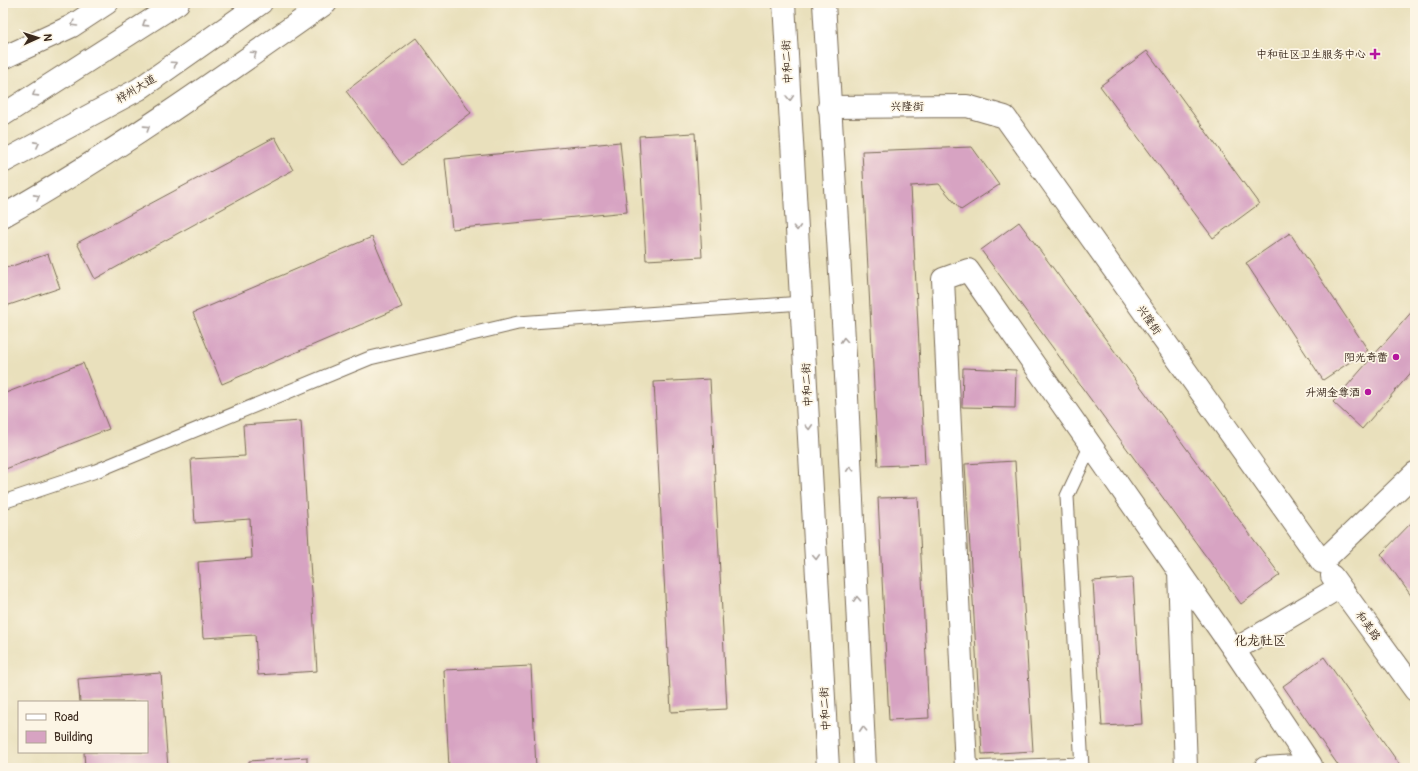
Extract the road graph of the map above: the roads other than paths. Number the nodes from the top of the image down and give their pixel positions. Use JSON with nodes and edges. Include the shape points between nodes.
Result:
{"nodes":[{"id":1,"x":107,"y":3,"type":"edge"},
{"id":2,"x":178,"y":3,"type":"edge"},
{"id":3,"x":261,"y":3,"type":"edge"},
{"id":4,"x":326,"y":3,"type":"edge"},
{"id":5,"x":784,"y":3,"type":"edge"},
{"id":6,"x":824,"y":3,"type":"edge"},
{"id":7,"x":3,"y":58,"type":"edge"},
{"id":8,"x":829,"y":107,"type":"junction"},
{"id":9,"x":3,"y":114,"type":"edge"},
{"id":10,"x":3,"y":162,"type":"edge"},
{"id":11,"x":3,"y":216,"type":"edge"},
{"id":12,"x":802,"y":303,"type":"junction"},
{"id":13,"x":1090,"y":444,"type":"junction"},
{"id":14,"x":1415,"y":473,"type":"edge"},
{"id":15,"x":3,"y":502,"type":"edge"},
{"id":16,"x":1322,"y":562,"type":"junction"},
{"id":17,"x":1179,"y":571,"type":"junction"},
{"id":18,"x":1340,"y":587,"type":"junction"},
{"id":19,"x":1234,"y":650,"type":"junction"},
{"id":20,"x":1415,"y":690,"type":"edge"},
{"id":21,"x":1082,"y":766,"type":"edge"},
{"id":22,"x":1297,"y":767,"type":"edge"},
{"id":23,"x":828,"y":768,"type":"edge"},
{"id":24,"x":865,"y":768,"type":"edge"},
{"id":25,"x":966,"y":768,"type":"edge"},
{"id":26,"x":1186,"y":768,"type":"edge"},
{"id":27,"x":1265,"y":768,"type":"edge"}],
"edges":[{"from":1,"to":7,"type":"main road","one_way":true,"via":[[72,26]]},
{"from":2,"to":9,"type":"main road","one_way":true},
{"from":10,"to":3,"type":"main road","name":"梓州大道","one_way":true,"via":[[139,89]]},
{"from":11,"to":4,"type":"main road","one_way":true,"via":[[67,180],[186,103]]},
{"from":5,"to":12,"type":"main road","name":"中和二街","one_way":true},
{"from":6,"to":8,"type":"main road"},
{"from":8,"to":16,"type":"main road","name":"兴隆街","via":[[967,106],[1005,117]]},
{"from":24,"to":8,"type":"main road","one_way":true,"via":[[845,356]]},
{"from":12,"to":15,"type":"lane","via":[[518,323],[370,358],[96,471]]},
{"from":12,"to":23,"type":"main road","name":"中和二街","one_way":true},
{"from":13,"to":17,"type":"main road"},
{"from":13,"to":21,"type":"lane","via":[[1067,496]]},
{"from":13,"to":25,"type":"main road","via":[[968,270],[943,279]]},
{"from":14,"to":16,"type":"main road"},
{"from":16,"to":18,"type":"main road","name":"和美路"},
{"from":17,"to":19,"type":"main road"},
{"from":17,"to":26,"type":"main road"},
{"from":18,"to":19,"type":"main road"},
{"from":18,"to":20,"type":"main road","name":"和美路"},
{"from":19,"to":22,"type":"main road","via":[[1311,765]]},
{"from":21,"to":25,"type":"lane"},
{"from":22,"to":27,"type":"main road"}]}
